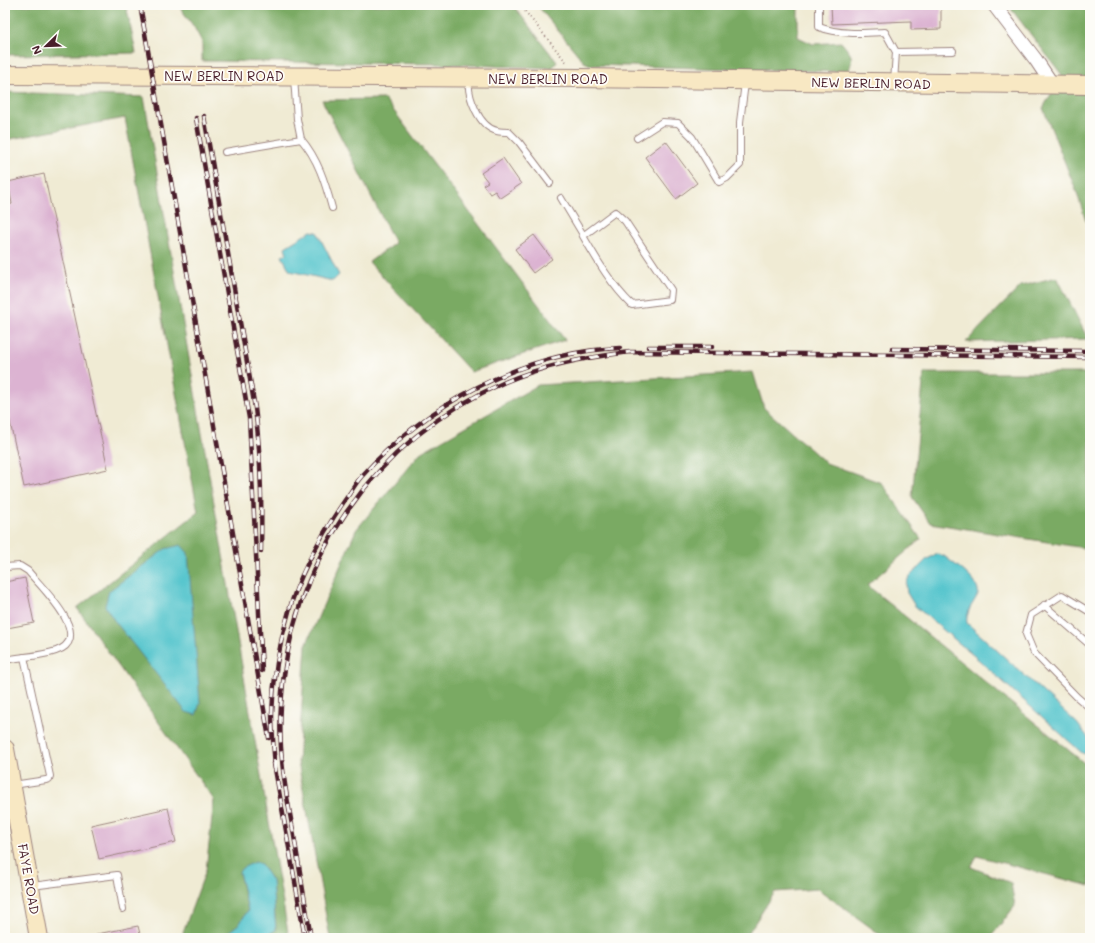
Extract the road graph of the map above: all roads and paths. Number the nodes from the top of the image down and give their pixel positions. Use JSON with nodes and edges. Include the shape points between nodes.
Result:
{"nodes":[{"id":1,"x":520,"y":5,"type":"edge"},
{"id":2,"x":819,"y":5,"type":"edge"},
{"id":3,"x":994,"y":5,"type":"edge"},
{"id":4,"x":953,"y":50,"type":"dead end"},
{"id":5,"x":896,"y":52,"type":"junction"},
{"id":6,"x":5,"y":75,"type":"edge"},
{"id":7,"x":294,"y":76,"type":"junction"},
{"id":8,"x":469,"y":78,"type":"junction"},
{"id":9,"x":579,"y":78,"type":"junction"},
{"id":10,"x":745,"y":81,"type":"junction"},
{"id":11,"x":894,"y":83,"type":"junction"},
{"id":12,"x":1052,"y":84,"type":"junction"},
{"id":13,"x":1090,"y":85,"type":"edge"},
{"id":14,"x":637,"y":138,"type":"dead end"},
{"id":15,"x":301,"y":139,"type":"junction"},
{"id":16,"x":225,"y":152,"type":"dead end"},
{"id":17,"x":550,"y":183,"type":"dead end"},
{"id":18,"x":561,"y":198,"type":"dead end"},
{"id":19,"x":332,"y":208,"type":"dead end"},
{"id":20,"x":583,"y":236,"type":"junction"},
{"id":21,"x":5,"y":567,"type":"edge"},
{"id":22,"x":1044,"y":605,"type":"junction"},
{"id":23,"x":1090,"y":612,"type":"edge"},
{"id":24,"x":1090,"y":645,"type":"edge"},
{"id":25,"x":24,"y":657,"type":"junction"},
{"id":26,"x":5,"y":660,"type":"edge"},
{"id":27,"x":1090,"y":708,"type":"edge"},
{"id":28,"x":5,"y":749,"type":"edge"},
{"id":29,"x":12,"y":796,"type":"junction"},
{"id":30,"x":30,"y":887,"type":"junction"},
{"id":31,"x":123,"y":909,"type":"dead end"},
{"id":32,"x":39,"y":938,"type":"edge"}],
"edges":[{"from":1,"to":9,"type":"path"},
{"from":2,"to":5,"type":"lane","via":[[819,27],[829,31],[885,32]]},
{"from":3,"to":12,"type":"street"},
{"from":4,"to":5,"type":"lane"},
{"from":5,"to":11,"type":"lane"},
{"from":6,"to":7,"type":"street","name":"NEW BERLIN ROAD"},
{"from":7,"to":8,"type":"street","name":"NEW BERLIN ROAD"},
{"from":7,"to":15,"type":"lane"},
{"from":8,"to":9,"type":"street","name":"NEW BERLIN ROAD"},
{"from":8,"to":17,"type":"lane","via":[[471,102],[484,123],[496,131],[509,132]]},
{"from":9,"to":10,"type":"street","name":"NEW BERLIN ROAD"},
{"from":10,"to":11,"type":"street","name":"NEW BERLIN ROAD"},
{"from":10,"to":14,"type":"lane","via":[[740,122],[740,165],[727,178],[718,182],[692,137],[678,124],[662,122]]},
{"from":11,"to":12,"type":"street","name":"NEW BERLIN ROAD"},
{"from":12,"to":13,"type":"street","name":"NEW BERLIN ROAD"},
{"from":15,"to":16,"type":"lane"},
{"from":15,"to":19,"type":"lane","via":[[317,161]]},
{"from":18,"to":20,"type":"lane"},
{"from":20,"to":20,"type":"lane","via":[[600,264],[632,305],[670,300],[671,290],[625,221],[615,212]]},
{"from":21,"to":25,"type":"lane","via":[[20,566],[28,571],[64,613],[71,630],[69,641],[61,649]]},
{"from":22,"to":23,"type":"lane","via":[[1062,595]]},
{"from":22,"to":24,"type":"lane"},
{"from":22,"to":27,"type":"lane","via":[[1031,615],[1026,634],[1034,653]]},
{"from":25,"to":26,"type":"lane"},
{"from":25,"to":29,"type":"lane","via":[[50,776],[49,779]]},
{"from":28,"to":29,"type":"street","name":"FAYE ROAD"},
{"from":29,"to":30,"type":"street","name":"FAYE ROAD"},
{"from":30,"to":31,"type":"lane","via":[[117,875]]},
{"from":30,"to":32,"type":"street","name":"FAYE ROAD"}]}
